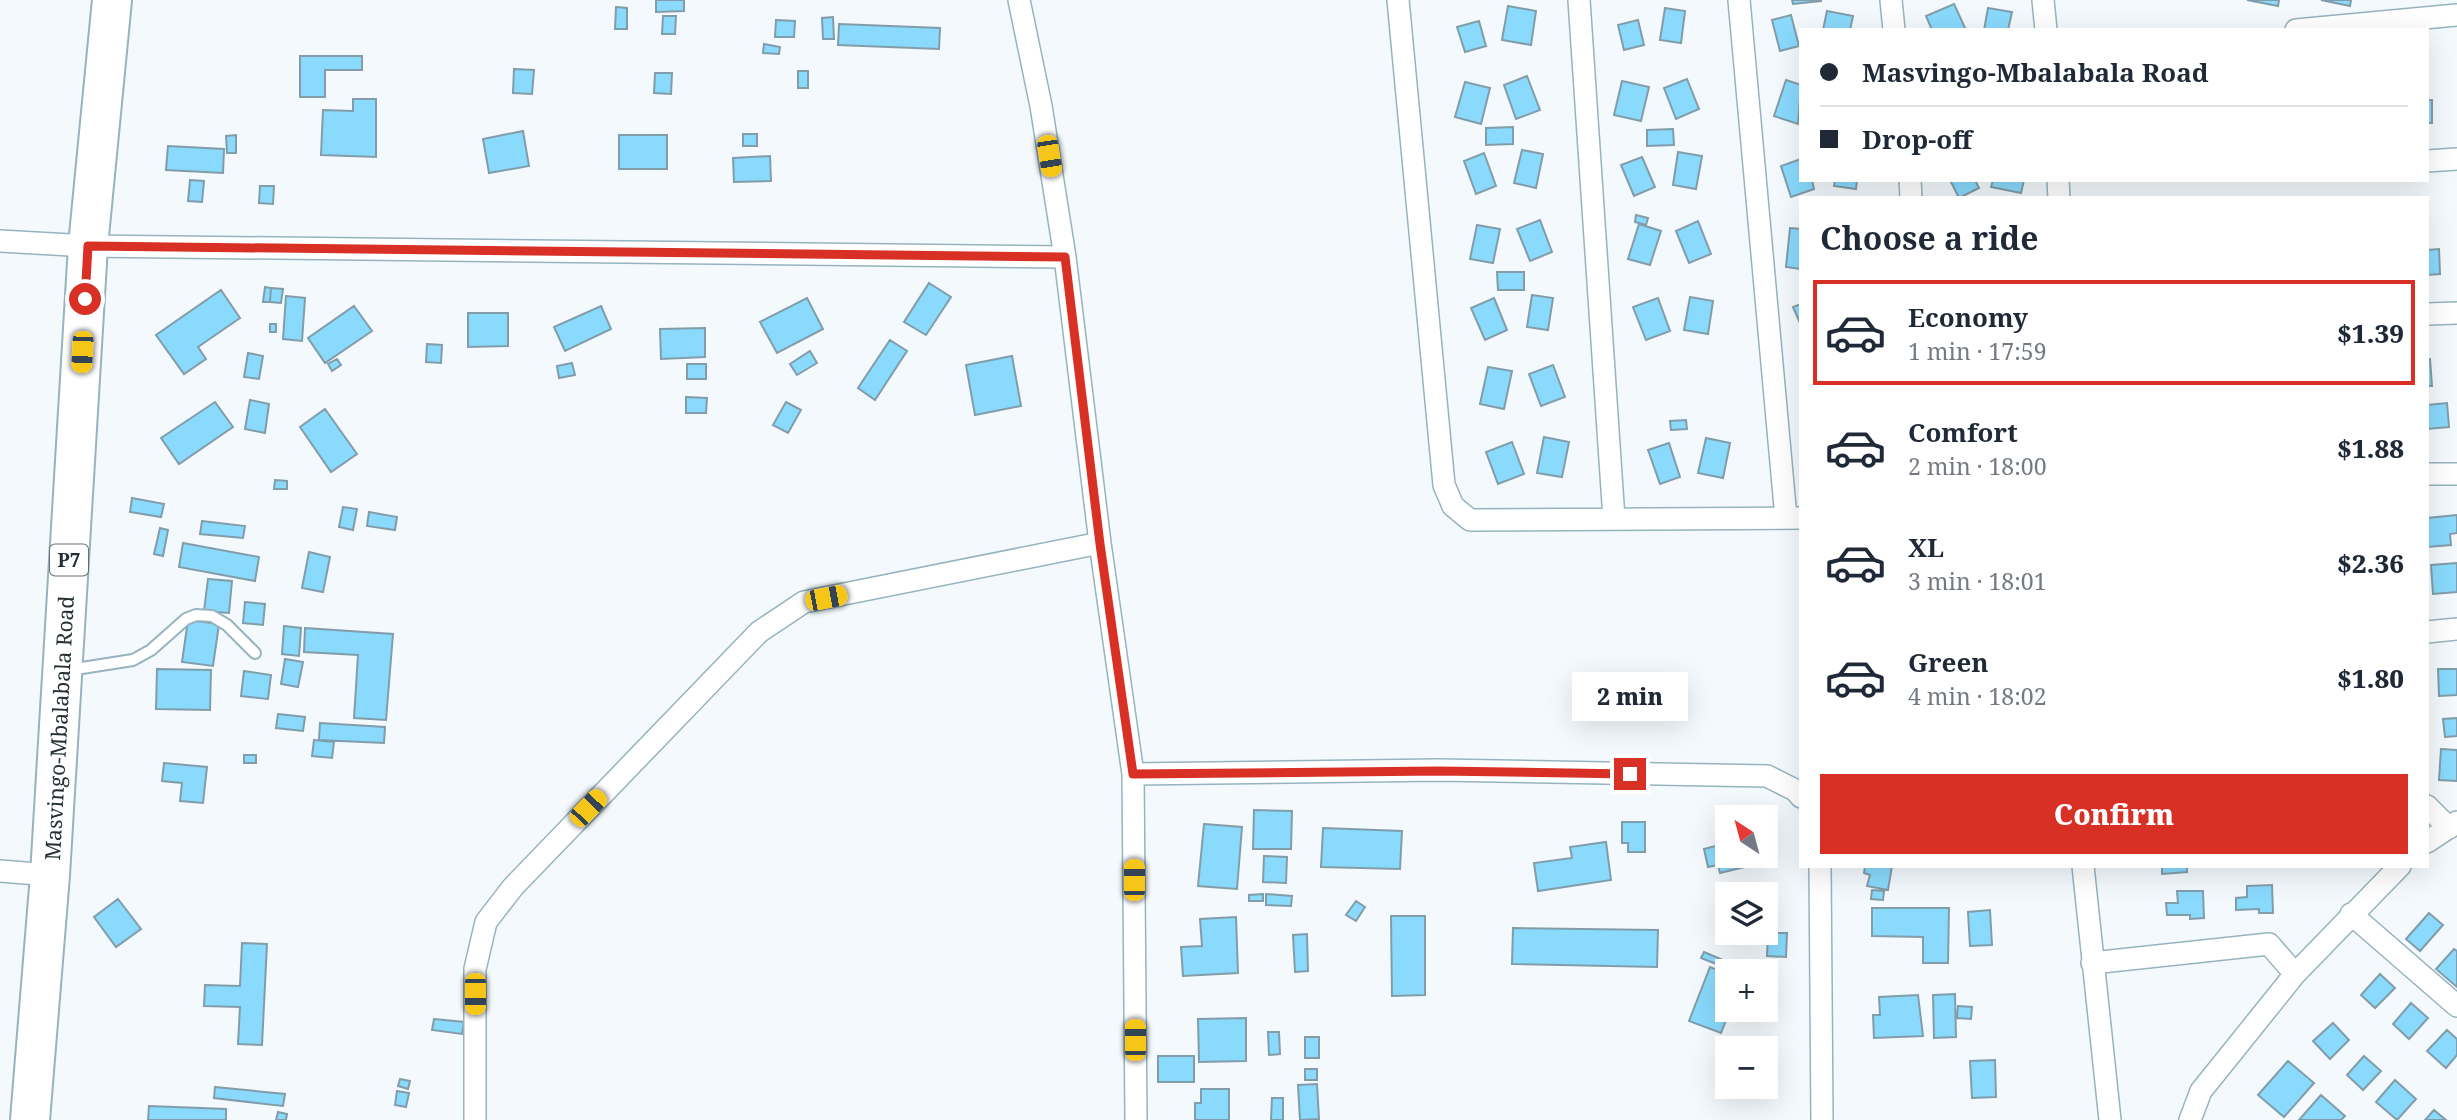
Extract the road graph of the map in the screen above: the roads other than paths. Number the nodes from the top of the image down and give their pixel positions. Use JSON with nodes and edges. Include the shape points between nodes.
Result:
{"nodes":[{"id":1,"x":112,"y":0,"type":"edge"},
{"id":2,"x":1019,"y":0,"type":"edge"},
{"id":3,"x":1398,"y":0,"type":"edge"},
{"id":4,"x":1579,"y":0,"type":"edge"},
{"id":5,"x":1739,"y":0,"type":"edge"},
{"id":6,"x":1891,"y":0,"type":"edge"},
{"id":7,"x":2043,"y":0,"type":"edge"},
{"id":8,"x":2457,"y":15,"type":"edge"},
{"id":9,"x":1894,"y":28,"type":"edge"},
{"id":10,"x":2046,"y":28,"type":"edge"},
{"id":11,"x":2317,"y":28,"type":"edge"},
{"id":12,"x":2457,"y":159,"type":"edge"},
{"id":13,"x":2429,"y":161,"type":"edge"},
{"id":14,"x":0,"y":241,"type":"edge"},
{"id":15,"x":88,"y":246,"type":"junction"},
{"id":16,"x":1065,"y":257,"type":"junction"},
{"id":17,"x":2457,"y":313,"type":"edge"},
{"id":18,"x":2429,"y":314,"type":"edge"},
{"id":19,"x":2429,"y":474,"type":"edge"},
{"id":20,"x":2457,"y":474,"type":"edge"},
{"id":21,"x":1793,"y":518,"type":"edge"},
{"id":22,"x":1614,"y":519,"type":"junction"},
{"id":23,"x":1100,"y":544,"type":"junction"},
{"id":24,"x":2457,"y":629,"type":"edge"},
{"id":25,"x":2429,"y":632,"type":"edge"},
{"id":26,"x":255,"y":653,"type":"dead end"},
{"id":27,"x":62,"y":671,"type":"junction"},
{"id":28,"x":1133,"y":774,"type":"junction"},
{"id":29,"x":1799,"y":795,"type":"edge"},
{"id":30,"x":2429,"y":807,"type":"edge"},
{"id":31,"x":2453,"y":825,"type":"edge"},
{"id":32,"x":2429,"y":841,"type":"edge"},
{"id":33,"x":1820,"y":868,"type":"edge"},
{"id":34,"x":2083,"y":868,"type":"edge"},
{"id":35,"x":2398,"y":868,"type":"edge"},
{"id":36,"x":0,"y":871,"type":"edge"},
{"id":37,"x":50,"y":875,"type":"junction"},
{"id":38,"x":2351,"y":914,"type":"junction"},
{"id":39,"x":2092,"y":962,"type":"junction"},
{"id":40,"x":2295,"y":974,"type":"junction"},
{"id":41,"x":2457,"y":1006,"type":"edge"},
{"id":42,"x":30,"y":1120,"type":"edge"},
{"id":43,"x":475,"y":1120,"type":"edge"},
{"id":44,"x":1136,"y":1120,"type":"edge"},
{"id":45,"x":1822,"y":1120,"type":"edge"},
{"id":46,"x":2110,"y":1120,"type":"edge"},
{"id":47,"x":2190,"y":1120,"type":"edge"}],
"edges":[{"from":1,"to":15,"type":"highway","name":"Masvingo-Mbalabala Road","number":"P7"},
{"from":2,"to":16,"type":"street"},
{"from":3,"to":22,"type":"street","via":[[1444,485],[1454,506],[1470,520]]},
{"from":4,"to":22,"type":"street"},
{"from":5,"to":21,"type":"street"},
{"from":6,"to":9,"type":"street"},
{"from":7,"to":10,"type":"street"},
{"from":8,"to":11,"type":"street"},
{"from":12,"to":13,"type":"street"},
{"from":14,"to":15,"type":"street"},
{"from":15,"to":16,"type":"street"},
{"from":15,"to":27,"type":"highway","name":"Masvingo-Mbalabala Road","number":"P7"},
{"from":16,"to":23,"type":"street"},
{"from":17,"to":18,"type":"street"},
{"from":19,"to":20,"type":"street"},
{"from":21,"to":22,"type":"street"},
{"from":23,"to":28,"type":"street"},
{"from":23,"to":43,"type":"street","via":[[804,602],[759,632],[513,887],[486,922],[475,969]]},
{"from":24,"to":25,"type":"street"},
{"from":26,"to":27,"type":"lane","via":[[227,625],[212,616],[196,615],[133,660]]},
{"from":27,"to":37,"type":"highway","name":"Masvingo-Mbalabala Road","number":"P7"},
{"from":28,"to":29,"type":"street","via":[[1439,771],[1767,776]]},
{"from":28,"to":44,"type":"street"},
{"from":30,"to":31,"type":"street"},
{"from":31,"to":32,"type":"street"},
{"from":33,"to":45,"type":"street"},
{"from":34,"to":39,"type":"street"},
{"from":35,"to":38,"type":"street"},
{"from":36,"to":37,"type":"street"},
{"from":37,"to":42,"type":"highway","name":"Masvingo-Mbalabala Road","number":"P7"},
{"from":38,"to":40,"type":"street"},
{"from":38,"to":41,"type":"street"},
{"from":39,"to":40,"type":"street","via":[[2269,944]]},
{"from":39,"to":46,"type":"street"},
{"from":40,"to":47,"type":"street","via":[[2201,1091]]}]}
